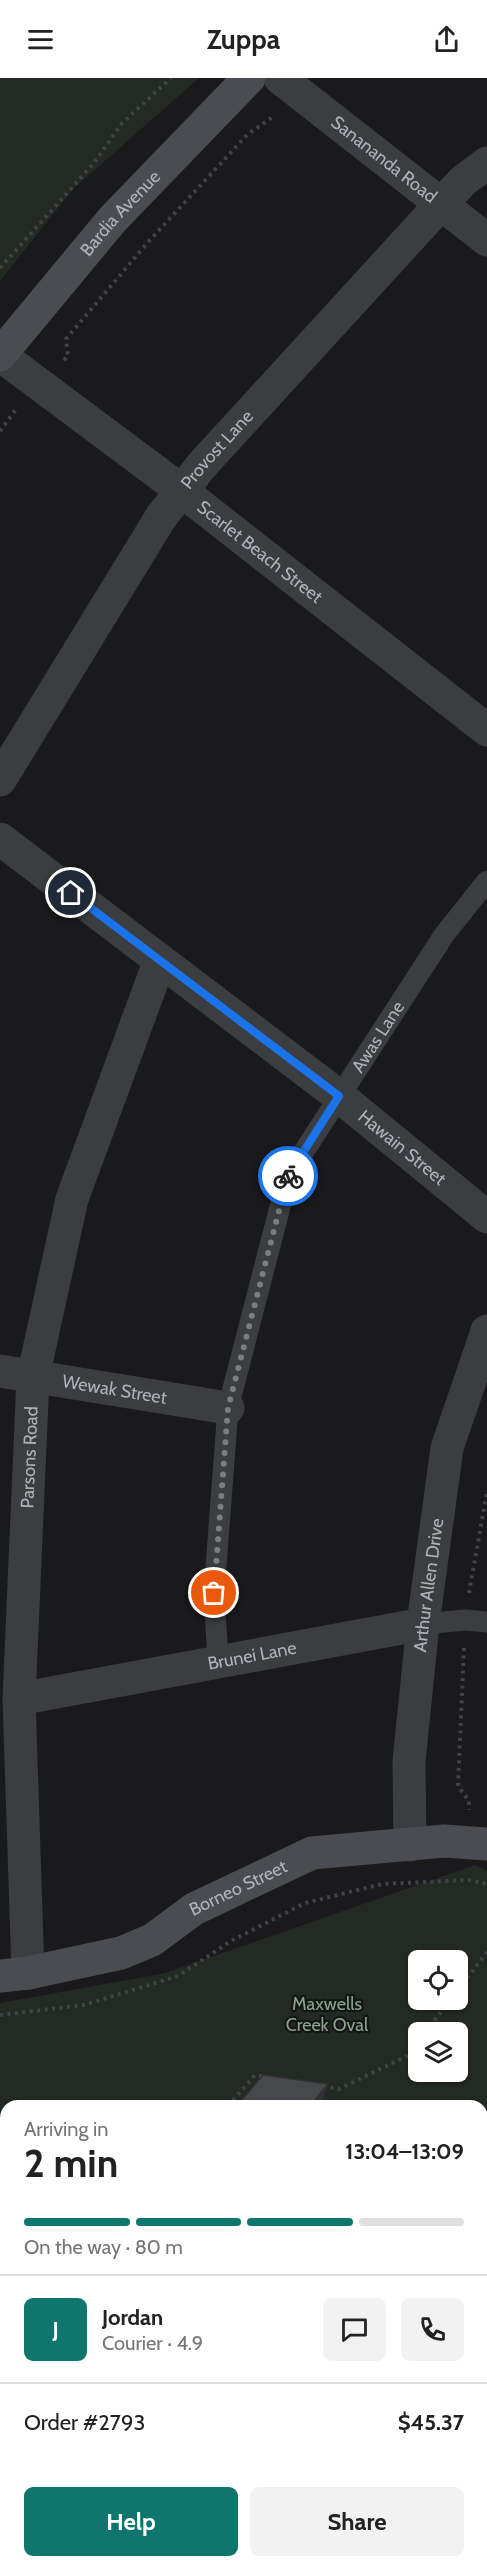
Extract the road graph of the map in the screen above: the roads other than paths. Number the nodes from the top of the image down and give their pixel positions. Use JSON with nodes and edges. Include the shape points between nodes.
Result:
{"nodes":[{"id":1,"x":249,"y":78,"type":"edge"},
{"id":2,"x":280,"y":78,"type":"edge"},
{"id":3,"x":487,"y":163,"type":"edge"},
{"id":4,"x":441,"y":204,"type":"junction"},
{"id":5,"x":487,"y":240,"type":"edge"},
{"id":6,"x":0,"y":355,"type":"edge"},
{"id":7,"x":182,"y":491,"type":"junction"},
{"id":8,"x":487,"y":730,"type":"edge"},
{"id":9,"x":0,"y":780,"type":"edge"},
{"id":10,"x":0,"y":839,"type":"edge"},
{"id":11,"x":487,"y":881,"type":"edge"},
{"id":12,"x":160,"y":960,"type":"junction"},
{"id":13,"x":339,"y":1096,"type":"junction"},
{"id":14,"x":487,"y":1217,"type":"edge"},
{"id":15,"x":487,"y":1331,"type":"edge"},
{"id":16,"x":0,"y":1371,"type":"edge"},
{"id":17,"x":33,"y":1377,"type":"junction"},
{"id":18,"x":228,"y":1408,"type":"junction"},
{"id":19,"x":487,"y":1622,"type":"edge"},
{"id":20,"x":423,"y":1624,"type":"junction"},
{"id":21,"x":218,"y":1660,"type":"junction"},
{"id":22,"x":19,"y":1699,"type":"junction"},
{"id":23,"x":11,"y":1761,"type":"edge"},
{"id":24,"x":487,"y":1844,"type":"edge"},
{"id":25,"x":410,"y":1845,"type":"junction"},
{"id":26,"x":14,"y":1974,"type":"edge"}],
"edges":[{"from":1,"to":6,"type":"street","name":"Bardia Avenue","via":[[112,220]]},
{"from":2,"to":4,"type":"street","name":"Sanananda Road"},
{"from":3,"to":4,"type":"street","name":"Provost Lane"},
{"from":4,"to":5,"type":"street","name":"Sanananda Road"},
{"from":4,"to":7,"type":"street","name":"Provost Lane"},
{"from":6,"to":7,"type":"street","name":"Scarlet Beach Street"},
{"from":7,"to":8,"type":"street","name":"Scarlet Beach Street"},
{"from":7,"to":9,"type":"street","name":"Provost Lane","via":[[161,517]]},
{"from":10,"to":12,"type":"street","name":"Hawain Street"},
{"from":11,"to":13,"type":"lane","name":"Awas Lane","via":[[444,935]]},
{"from":12,"to":13,"type":"street","name":"Hawain Street"},
{"from":12,"to":17,"type":"street","name":"Parsons Road","via":[[72,1199]]},
{"from":13,"to":14,"type":"street","name":"Hawain Street"},
{"from":13,"to":18,"type":"lane","name":"Awas Lane","via":[[288,1176]]},
{"from":15,"to":20,"type":"street","name":"Arthur Allen Drive","via":[[447,1448]]},
{"from":16,"to":17,"type":"street","name":"Wewak Street"},
{"from":17,"to":18,"type":"street","name":"Wewak Street"},
{"from":17,"to":22,"type":"street","name":"Parsons Road"},
{"from":18,"to":21,"type":"lane","name":"Awas Lane","via":[[214,1593]]},
{"from":19,"to":20,"type":"lane","name":"Brunei Lane"},
{"from":20,"to":21,"type":"street","name":"Brunei Lane"},
{"from":20,"to":25,"type":"street","name":"Arthur Allen Drive","via":[[409,1761]]},
{"from":21,"to":22,"type":"street","name":"Brunei Lane"},
{"from":22,"to":23,"type":"street","name":"Parsons Road"},
{"from":23,"to":26,"type":"street","name":"Parsons Road"},
{"from":24,"to":25,"type":"street","name":"Borneo Street","via":[[444,1841]]},
{"from":25,"to":26,"type":"street","name":"Borneo Street","via":[[312,1853],[194,1909],[152,1940],[121,1953]]}]}
